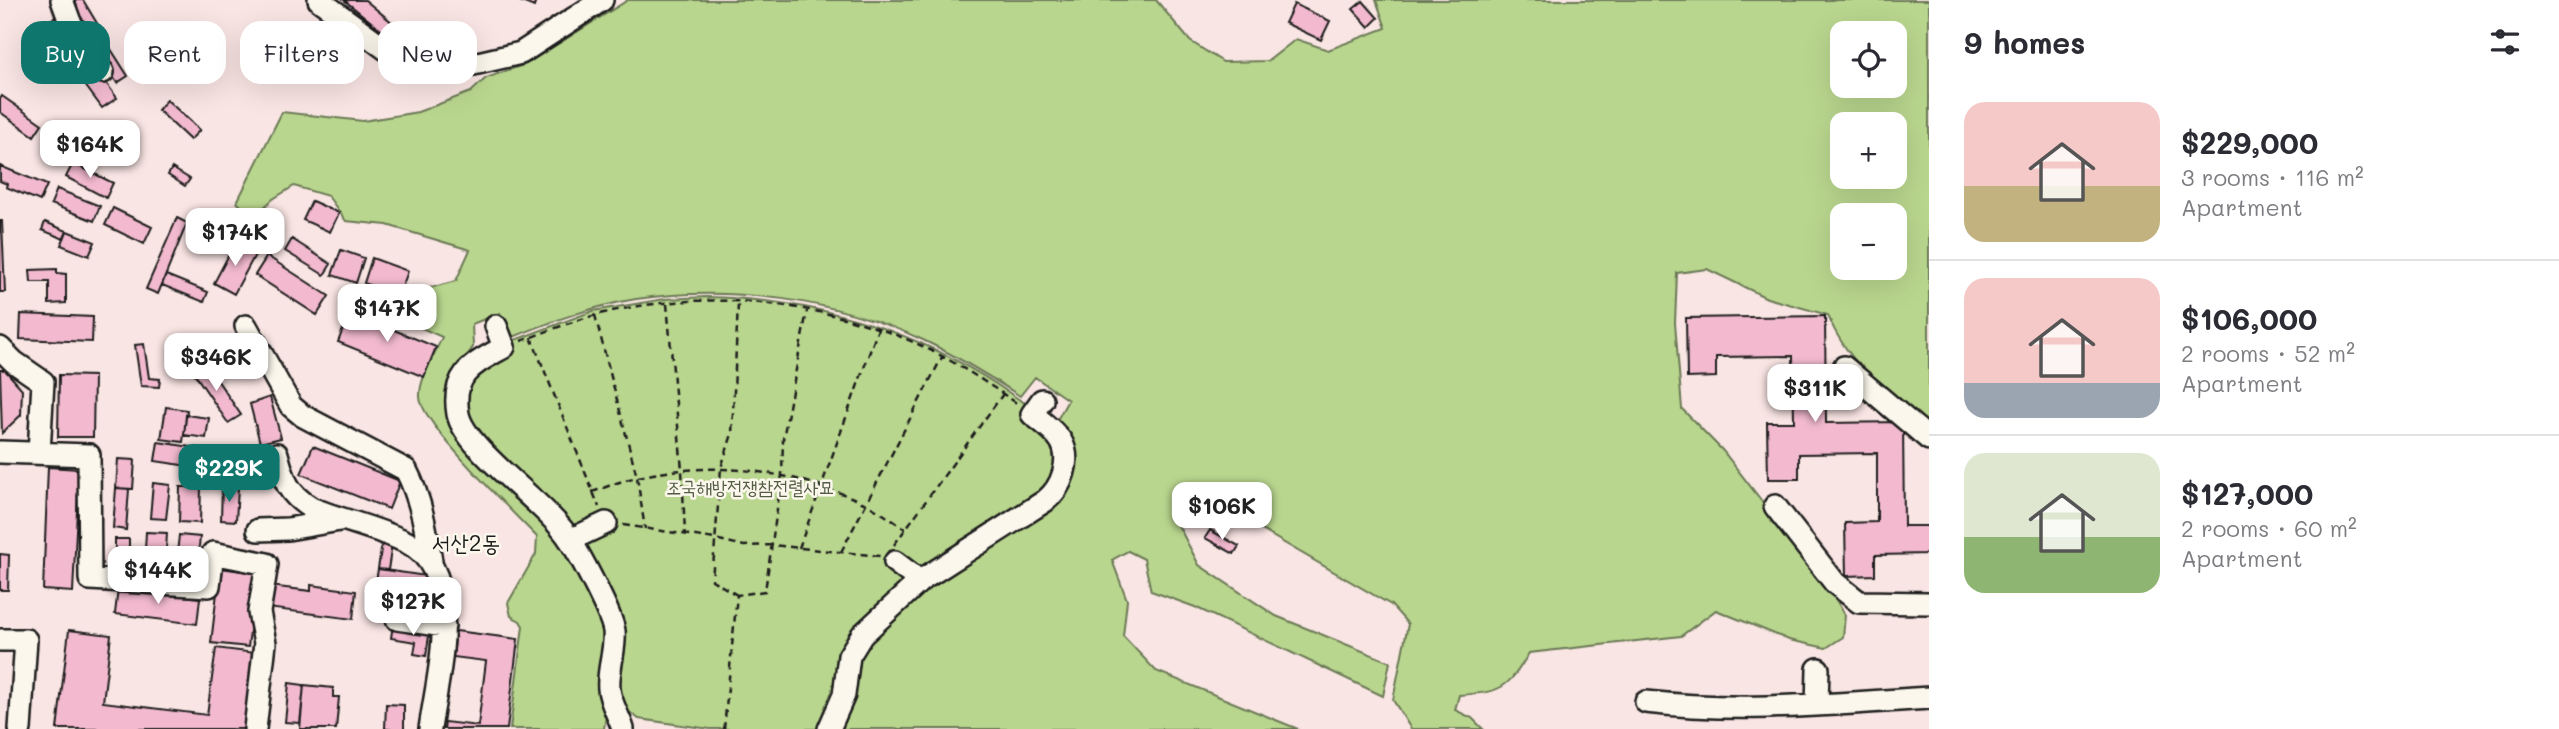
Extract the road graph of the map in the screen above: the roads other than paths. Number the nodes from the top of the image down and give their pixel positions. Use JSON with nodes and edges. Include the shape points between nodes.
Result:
{"nodes":[{"id":1,"x":62,"y":0,"type":"edge"},
{"id":2,"x":319,"y":0,"type":"edge"},
{"id":3,"x":602,"y":0,"type":"edge"},
{"id":4,"x":69,"y":21,"type":"edge"},
{"id":5,"x":246,"y":326,"type":"dead end"},
{"id":6,"x":496,"y":326,"type":"dead end"},
{"id":7,"x":0,"y":348,"type":"edge"},
{"id":8,"x":1844,"y":367,"type":"dead end"},
{"id":9,"x":1037,"y":407,"type":"road end"},
{"id":10,"x":1929,"y":439,"type":"edge"},
{"id":11,"x":0,"y":452,"type":"edge"},
{"id":12,"x":39,"y":453,"type":"junction"},
{"id":13,"x":277,"y":454,"type":"dead end"},
{"id":14,"x":1775,"y":506,"type":"dead end"},
{"id":15,"x":342,"y":520,"type":"junction"},
{"id":16,"x":606,"y":523,"type":"road end"},
{"id":17,"x":258,"y":530,"type":"dead end"},
{"id":18,"x":570,"y":540,"type":"junction"},
{"id":19,"x":891,"y":559,"type":"road end"},
{"id":20,"x":431,"y":561,"type":"junction"},
{"id":21,"x":920,"y":581,"type":"junction"},
{"id":22,"x":1929,"y":603,"type":"edge"},
{"id":23,"x":397,"y":619,"type":"dead end"},
{"id":24,"x":444,"y":626,"type":"junction"},
{"id":25,"x":0,"y":640,"type":"edge"},
{"id":26,"x":1818,"y":669,"type":"dead end"},
{"id":27,"x":1929,"y":698,"type":"edge"},
{"id":28,"x":1646,"y":702,"type":"dead end"},
{"id":29,"x":1817,"y":705,"type":"junction"},
{"id":30,"x":20,"y":729,"type":"edge"},
{"id":31,"x":255,"y":729,"type":"edge"},
{"id":32,"x":430,"y":729,"type":"edge"},
{"id":33,"x":623,"y":729,"type":"edge"},
{"id":34,"x":829,"y":729,"type":"edge"}],
"edges":[{"from":1,"to":4,"type":"street"},
{"from":2,"to":3,"type":"street","via":[[401,60],[452,69],[522,53]]},
{"from":5,"to":20,"type":"street","via":[[291,406],[406,470],[425,521]]},
{"from":6,"to":18,"type":"street","via":[[504,347],[468,368],[461,379],[457,399],[462,426]]},
{"from":7,"to":12,"type":"street","via":[[43,382]]},
{"from":8,"to":10,"type":"street"},
{"from":9,"to":21,"type":"street","via":[[1064,449],[1064,469],[1055,491]]},
{"from":11,"to":12,"type":"street"},
{"from":12,"to":31,"type":"street","via":[[89,454],[90,579],[209,586],[213,553],[267,564],[259,612],[265,643]]},
{"from":13,"to":15,"type":"street","via":[[285,483],[298,499]]},
{"from":14,"to":22,"type":"street","via":[[1835,583],[1859,602]]},
{"from":15,"to":17,"type":"street"},
{"from":15,"to":20,"type":"street","via":[[410,544]]},
{"from":16,"to":18,"type":"street"},
{"from":18,"to":33,"type":"street","via":[[614,632],[609,690]]},
{"from":19,"to":21,"type":"street"},
{"from":20,"to":24,"type":"street","via":[[443,592]]},
{"from":21,"to":34,"type":"street","via":[[854,646],[841,707]]},
{"from":23,"to":24,"type":"street"},
{"from":24,"to":32,"type":"street"},
{"from":25,"to":30,"type":"street","via":[[26,640]]},
{"from":26,"to":29,"type":"street"},
{"from":27,"to":29,"type":"street"},
{"from":28,"to":29,"type":"street","via":[[1756,709]]}]}
